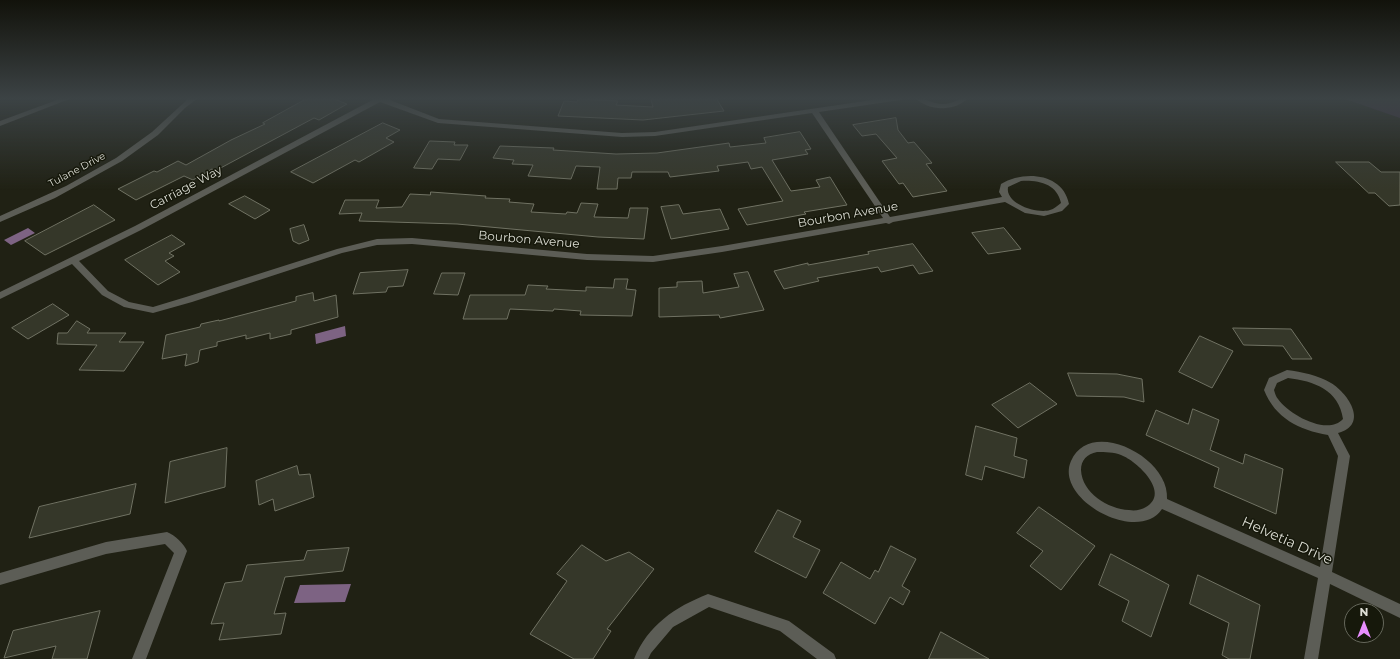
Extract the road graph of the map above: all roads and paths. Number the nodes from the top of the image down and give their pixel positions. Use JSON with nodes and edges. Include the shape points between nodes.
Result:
{"nodes":[{"id":1,"x":161,"y":129,"type":"edge"},
{"id":2,"x":325,"y":129,"type":"edge"},
{"id":3,"x":540,"y":129,"type":"edge"},
{"id":4,"x":691,"y":129,"type":"edge"},
{"id":5,"x":826,"y":129,"type":"edge"},
{"id":6,"x":1007,"y":199,"type":"junction"},
{"id":7,"x":0,"y":219,"type":"edge"},
{"id":8,"x":889,"y":220,"type":"junction"},
{"id":9,"x":73,"y":260,"type":"junction"},
{"id":10,"x":0,"y":296,"type":"edge"},
{"id":11,"x":1332,"y":430,"type":"junction"},
{"id":12,"x":1160,"y":502,"type":"junction"},
{"id":13,"x":1324,"y":575,"type":"junction"},
{"id":14,"x":0,"y":579,"type":"edge"},
{"id":15,"x":1400,"y":611,"type":"edge"},
{"id":16,"x":139,"y":659,"type":"edge"},
{"id":17,"x":641,"y":659,"type":"edge"},
{"id":18,"x":828,"y":659,"type":"edge"},
{"id":19,"x":1311,"y":659,"type":"edge"}],
"edges":[{"from":1,"to":7,"type":"street","name":"Tulane Drive","via":[[99,171]]},
{"from":2,"to":9,"type":"street","name":"Carriage Way"},
{"from":3,"to":4,"type":"street","via":[[622,135]]},
{"from":5,"to":8,"type":"street"},
{"from":6,"to":6,"type":"street","via":[[1015,206],[1039,213],[1060,209],[1065,204],[1066,197],[1054,185],[1030,177],[1009,181],[1003,192]]},
{"from":6,"to":8,"type":"street","name":"Bourbon Avenue"},
{"from":8,"to":9,"type":"street","name":"Bourbon Avenue","via":[[654,260],[412,241],[377,242],[340,251],[153,310],[127,305],[105,293]]},
{"from":9,"to":10,"type":"street","name":"Carriage Way"},
{"from":11,"to":11,"type":"street","via":[[1343,427],[1349,420],[1349,410],[1343,399],[1331,389],[1317,380],[1302,375],[1287,374],[1276,377],[1270,383],[1269,392],[1274,403],[1285,414],[1316,429]]},
{"from":11,"to":13,"type":"street","via":[[1344,456]]},
{"from":12,"to":12,"type":"street","via":[[1161,489],[1155,475],[1144,463],[1129,453],[1097,447],[1084,452],[1076,460],[1074,472],[1079,486],[1089,499],[1105,510],[1122,516],[1139,516],[1153,511]]},
{"from":12,"to":13,"type":"street","name":"Helvetia Drive"},
{"from":13,"to":15,"type":"street","name":"Helvetia Drive"},
{"from":13,"to":19,"type":"street"},
{"from":14,"to":16,"type":"street","via":[[106,548],[167,538],[181,551]]},
{"from":17,"to":18,"type":"street","via":[[646,648],[668,622],[708,600],[784,626]]}]}
